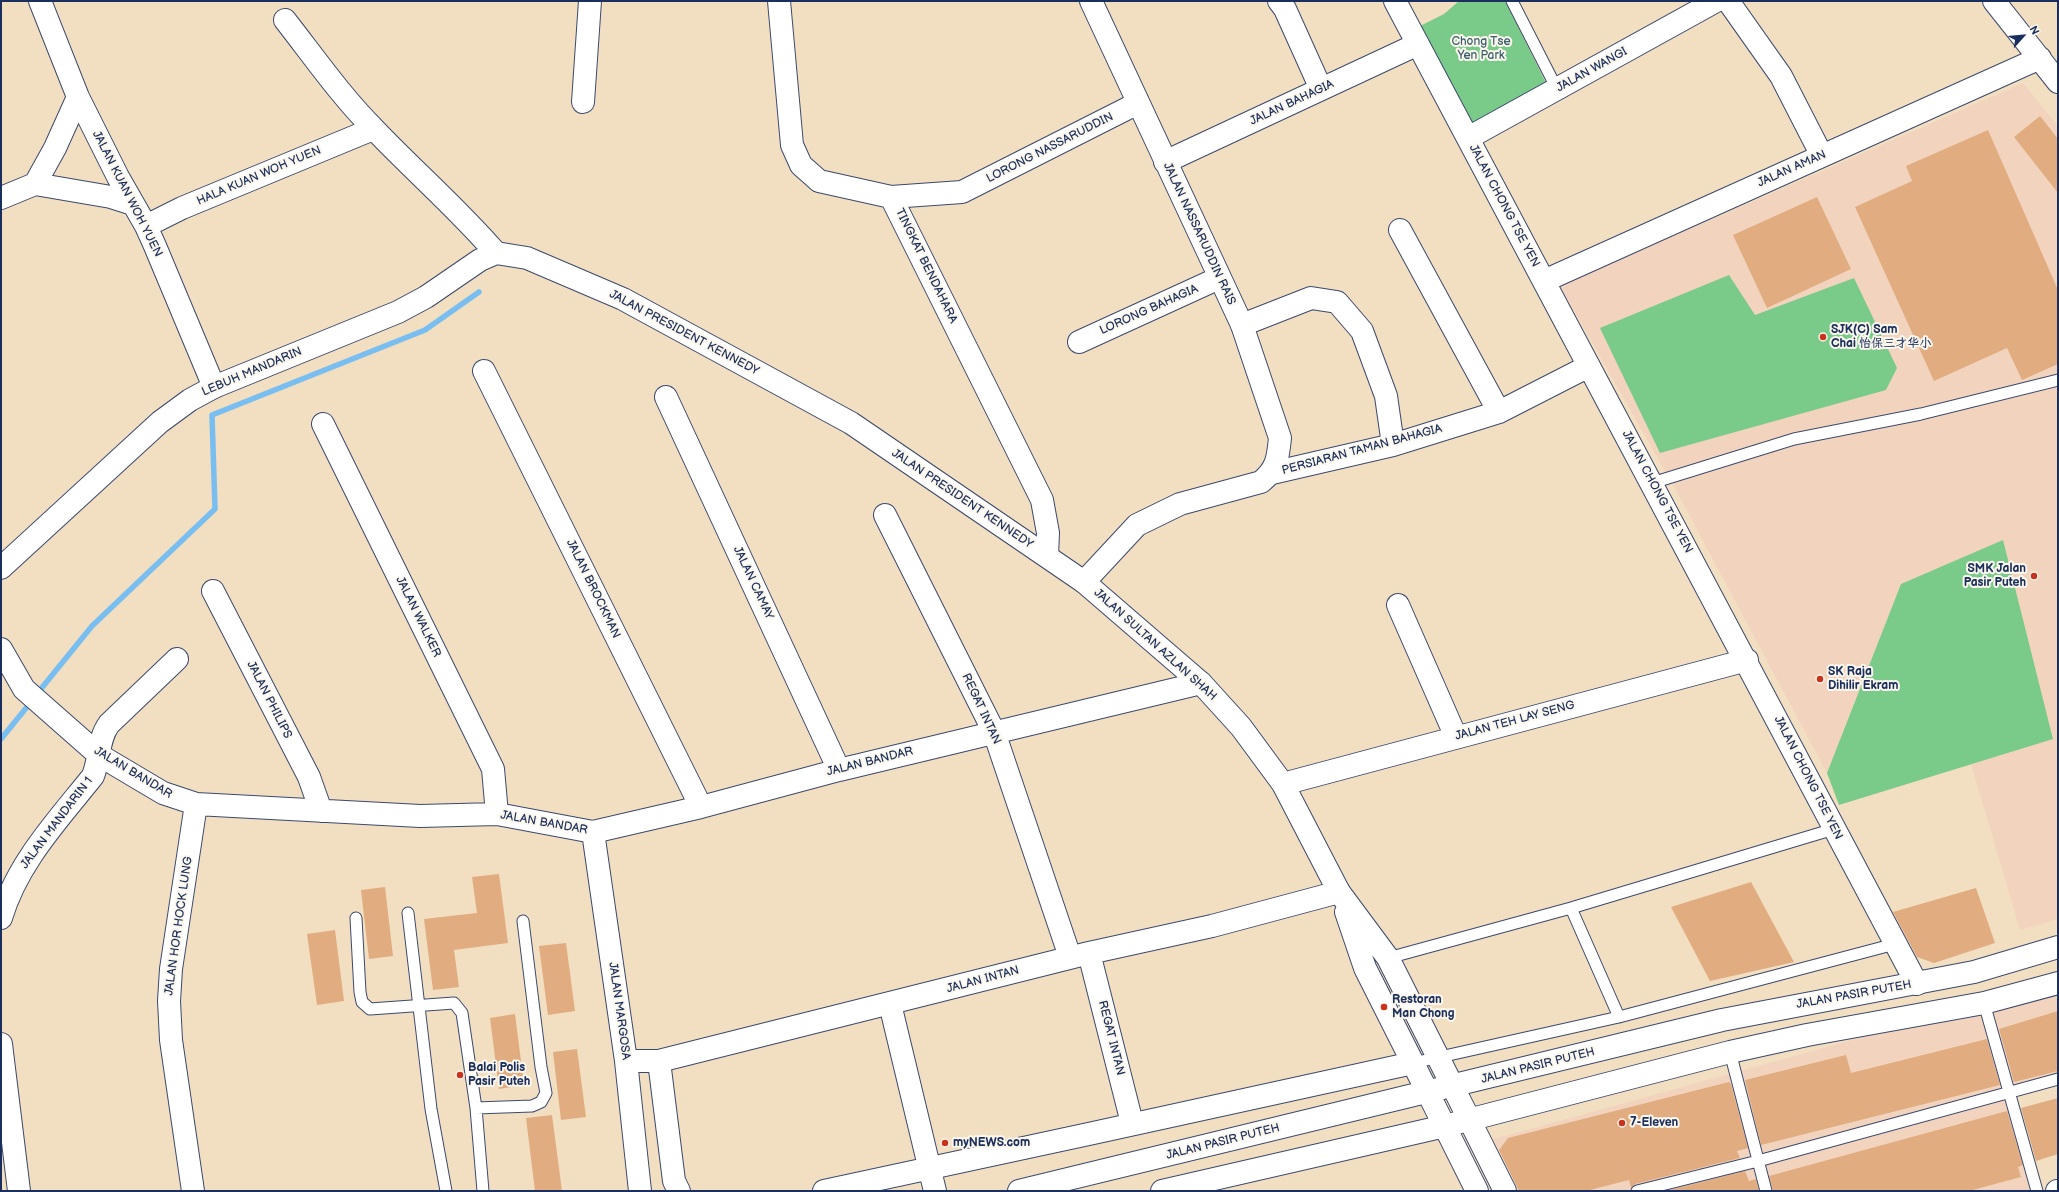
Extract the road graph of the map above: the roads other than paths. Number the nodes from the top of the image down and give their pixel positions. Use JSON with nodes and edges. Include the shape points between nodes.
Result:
{"nodes":[{"id":1,"x":40,"y":1,"type":"edge"},
{"id":2,"x":590,"y":1,"type":"edge"},
{"id":3,"x":779,"y":1,"type":"edge"},
{"id":4,"x":1091,"y":1,"type":"edge"},
{"id":5,"x":1278,"y":1,"type":"edge"},
{"id":6,"x":1395,"y":1,"type":"edge"},
{"id":7,"x":1512,"y":1,"type":"edge"},
{"id":8,"x":1716,"y":1,"type":"edge"},
{"id":9,"x":1728,"y":1,"type":"edge"},
{"id":10,"x":2000,"y":3,"type":"edge"},
{"id":11,"x":285,"y":20,"type":"dead end"},
{"id":12,"x":1418,"y":44,"type":"junction"},
{"id":13,"x":2052,"y":69,"type":"edge"},
{"id":14,"x":1322,"y":89,"type":"junction"},
{"id":15,"x":1557,"y":89,"type":"junction"},
{"id":16,"x":78,"y":97,"type":"junction"},
{"id":17,"x":583,"y":102,"type":"dead end"},
{"id":18,"x":1138,"y":103,"type":"junction"},
{"id":19,"x":373,"y":129,"type":"junction"},
{"id":20,"x":1468,"y":138,"type":"junction"},
{"id":21,"x":1822,"y":156,"type":"junction"},
{"id":22,"x":1165,"y":162,"type":"junction"},
{"id":23,"x":35,"y":184,"type":"junction"},
{"id":24,"x":891,"y":197,"type":"junction"},
{"id":25,"x":1,"y":198,"type":"edge"},
{"id":26,"x":133,"y":204,"type":"junction"},
{"id":27,"x":146,"y":226,"type":"junction"},
{"id":28,"x":1400,"y":230,"type":"dead end"},
{"id":29,"x":496,"y":253,"type":"junction"},
{"id":30,"x":1219,"y":278,"type":"junction"},
{"id":31,"x":1544,"y":281,"type":"junction"},
{"id":32,"x":1242,"y":325,"type":"junction"},
{"id":33,"x":1079,"y":342,"type":"dead end"},
{"id":34,"x":1589,"y":366,"type":"junction"},
{"id":35,"x":484,"y":371,"type":"dead end"},
{"id":36,"x":2058,"y":380,"type":"edge"},
{"id":37,"x":214,"y":387,"type":"junction"},
{"id":38,"x":666,"y":397,"type":"dead end"},
{"id":39,"x":1499,"y":412,"type":"junction"},
{"id":40,"x":323,"y":424,"type":"dead end"},
{"id":41,"x":1394,"y":445,"type":"junction"},
{"id":42,"x":1272,"y":474,"type":"junction"},
{"id":43,"x":1652,"y":483,"type":"junction"},
{"id":44,"x":885,"y":515,"type":"dead end"},
{"id":45,"x":1047,"y":556,"type":"junction"},
{"id":46,"x":1,"y":568,"type":"edge"},
{"id":47,"x":1084,"y":582,"type":"junction"},
{"id":48,"x":213,"y":591,"type":"dead end"},
{"id":49,"x":1398,"y":605,"type":"dead end"},
{"id":50,"x":1,"y":649,"type":"edge"},
{"id":51,"x":177,"y":659,"type":"dead end"},
{"id":52,"x":1747,"y":660,"type":"junction"},
{"id":53,"x":1201,"y":683,"type":"junction"},
{"id":54,"x":994,"y":732,"type":"junction"},
{"id":55,"x":1456,"y":737,"type":"junction"},
{"id":56,"x":99,"y":755,"type":"junction"},
{"id":57,"x":839,"y":770,"type":"junction"},
{"id":58,"x":1283,"y":784,"type":"junction"},
{"id":59,"x":196,"y":804,"type":"junction"},
{"id":60,"x":701,"y":807,"type":"junction"},
{"id":61,"x":322,"y":811,"type":"junction"},
{"id":62,"x":497,"y":814,"type":"junction"},
{"id":63,"x":1834,"y":829,"type":"junction"},
{"id":64,"x":593,"y":832,"type":"junction"},
{"id":65,"x":1339,"y":892,"type":"junction"},
{"id":66,"x":1571,"y":908,"type":"junction"},
{"id":67,"x":408,"y":913,"type":"dead end"},
{"id":68,"x":1,"y":918,"type":"edge"},
{"id":69,"x":356,"y":918,"type":"dead end"},
{"id":70,"x":523,"y":921,"type":"dead end"},
{"id":71,"x":1895,"y":944,"type":"junction"},
{"id":72,"x":2058,"y":947,"type":"edge"},
{"id":73,"x":1080,"y":955,"type":"junction"},
{"id":74,"x":1388,"y":958,"type":"junction"},
{"id":75,"x":2058,"y":983,"type":"edge"},
{"id":76,"x":1917,"y":984,"type":"junction"},
{"id":77,"x":1984,"y":1003,"type":"junction"},
{"id":78,"x":890,"y":1004,"type":"junction"},
{"id":79,"x":418,"y":1006,"type":"junction"},
{"id":80,"x":1619,"y":1017,"type":"junction"},
{"id":81,"x":1,"y":1044,"type":"edge"},
{"id":82,"x":1730,"y":1052,"type":"junction"},
{"id":83,"x":1438,"y":1056,"type":"junction"},
{"id":84,"x":659,"y":1061,"type":"junction"},
{"id":85,"x":626,"y":1062,"type":"junction"},
{"id":86,"x":1413,"y":1063,"type":"junction"},
{"id":87,"x":2058,"y":1079,"type":"edge"},
{"id":88,"x":1453,"y":1087,"type":"junction"},
{"id":89,"x":1428,"y":1093,"type":"junction"},
{"id":90,"x":2009,"y":1093,"type":"junction"},
{"id":91,"x":476,"y":1108,"type":"junction"},
{"id":92,"x":1470,"y":1119,"type":"junction"},
{"id":93,"x":1132,"y":1123,"type":"junction"},
{"id":94,"x":1445,"y":1126,"type":"junction"},
{"id":95,"x":6,"y":1135,"type":"edge"},
{"id":96,"x":1758,"y":1161,"type":"junction"},
{"id":97,"x":929,"y":1169,"type":"junction"},
{"id":98,"x":1168,"y":1190,"type":"edge"},
{"id":99,"x":20,"y":1191,"type":"edge"},
{"id":100,"x":194,"y":1191,"type":"edge"},
{"id":101,"x":446,"y":1191,"type":"edge"},
{"id":102,"x":483,"y":1191,"type":"edge"},
{"id":103,"x":640,"y":1191,"type":"edge"},
{"id":104,"x":679,"y":1191,"type":"edge"},
{"id":105,"x":824,"y":1191,"type":"edge"},
{"id":106,"x":935,"y":1191,"type":"edge"},
{"id":107,"x":1019,"y":1191,"type":"edge"},
{"id":108,"x":1477,"y":1191,"type":"edge"},
{"id":109,"x":1505,"y":1191,"type":"edge"},
{"id":110,"x":1637,"y":1191,"type":"edge"},
{"id":111,"x":1766,"y":1191,"type":"edge"},
{"id":112,"x":2037,"y":1191,"type":"edge"}],
"edges":[{"from":1,"to":16,"type":"street","name":"JALAN KUAN WOH YUEN"},
{"from":2,"to":17,"type":"street"},
{"from":3,"to":24,"type":"street","name":"TINGKAT BENDAHARA","via":[[792,145],[801,165],[819,181]]},
{"from":4,"to":18,"type":"street","name":"JALAN NASSARUDDIN RAIS"},
{"from":5,"to":14,"type":"street","via":[[1285,9]]},
{"from":6,"to":12,"type":"street","name":"JALAN CHONG TSE YEN"},
{"from":7,"to":15,"type":"lane"},
{"from":8,"to":15,"type":"street","name":"JALAN WANGI"},
{"from":9,"to":21,"type":"street","via":[[1781,76]]},
{"from":10,"to":13,"type":"street"},
{"from":11,"to":19,"type":"street","via":[[351,105]]},
{"from":12,"to":14,"type":"street","name":"JALAN BAHAGIA"},
{"from":12,"to":20,"type":"street","name":"JALAN CHONG TSE YEN"},
{"from":13,"to":21,"type":"street","name":"JALAN AMAN"},
{"from":14,"to":22,"type":"street","name":"JALAN BAHAGIA"},
{"from":15,"to":20,"type":"street","name":"JALAN WANGI"},
{"from":16,"to":23,"type":"street"},
{"from":16,"to":26,"type":"street","name":"JALAN KUAN WOH YUEN"},
{"from":18,"to":22,"type":"street","name":"JALAN NASSARUDDIN RAIS"},
{"from":18,"to":24,"type":"street","name":"LORONG NASSARUDDIN","via":[[962,192]]},
{"from":19,"to":27,"type":"street","name":"HALA KUAN WOH YUEN","via":[[182,208]]},
{"from":19,"to":29,"type":"street","via":[[475,228]]},
{"from":20,"to":31,"type":"street","name":"JALAN CHONG TSE YEN"},
{"from":21,"to":31,"type":"street","name":"JALAN AMAN"},
{"from":22,"to":30,"type":"street","name":"JALAN NASSARUDDIN RAIS"},
{"from":23,"to":25,"type":"street"},
{"from":23,"to":26,"type":"street","via":[[98,194]]},
{"from":24,"to":45,"type":"street","name":"TINGKAT BENDAHARA","via":[[1042,500],[1048,533]]},
{"from":26,"to":27,"type":"street","name":"JALAN KUAN WOH YUEN"},
{"from":27,"to":37,"type":"street","name":"JALAN KUAN WOH YUEN"},
{"from":28,"to":39,"type":"street"},
{"from":29,"to":37,"type":"street","name":"LEBUH MANDARIN","via":[[480,260],[426,298],[398,312]]},
{"from":29,"to":45,"type":"street","name":"JALAN PRESIDENT KENNEDY","via":[[527,258],[623,299],[851,424]]},
{"from":30,"to":32,"type":"street","name":"JALAN NASSARUDDIN RAIS"},
{"from":30,"to":33,"type":"street","name":"LORONG BAHAGIA"},
{"from":31,"to":34,"type":"street","name":"JALAN CHONG TSE YEN"},
{"from":32,"to":41,"type":"street","via":[[1311,298],[1337,302],[1362,331],[1386,396]]},
{"from":32,"to":42,"type":"street","name":"JALAN NASSARUDDIN RAIS","via":[[1280,438],[1279,454]]},
{"from":34,"to":39,"type":"street","name":"PERSIARAN TAMAN BAHAGIA"},
{"from":34,"to":43,"type":"street","name":"JALAN CHONG TSE YEN"},
{"from":35,"to":60,"type":"street","name":"JALAN BROCKMAN"},
{"from":36,"to":43,"type":"lane","via":[[1921,414],[1794,439]]},
{"from":37,"to":46,"type":"street","name":"LEBUH MANDARIN","via":[[190,400],[160,422]]},
{"from":38,"to":57,"type":"street","name":"JALAN CAMAY"},
{"from":39,"to":41,"type":"street","name":"PERSIARAN TAMAN BAHAGIA"},
{"from":40,"to":62,"type":"street","name":"JALAN WALKER","via":[[493,769]]},
{"from":41,"to":42,"type":"street","name":"PERSIARAN TAMAN BAHAGIA"},
{"from":42,"to":47,"type":"street","name":"PERSIARAN TAMAN BAHAGIA","via":[[1261,482],[1180,504],[1137,525]]},
{"from":43,"to":52,"type":"street","name":"JALAN CHONG TSE YEN"},
{"from":44,"to":54,"type":"street","name":"REGAT INTAN"},
{"from":45,"to":47,"type":"street","name":"JALAN PRESIDENT KENNEDY"},
{"from":47,"to":53,"type":"street","name":"JALAN SULTAN AZLAN SHAH"},
{"from":48,"to":61,"type":"street","name":"JALAN PHILIPS","via":[[309,777]]},
{"from":49,"to":55,"type":"street"},
{"from":50,"to":56,"type":"street","name":"JALAN BANDAR","via":[[24,689]]},
{"from":51,"to":56,"type":"street","name":"JALAN MANDARIN 1","via":[[109,724],[103,733]]},
{"from":52,"to":55,"type":"street","name":"JALAN TEH LAY SENG"},
{"from":52,"to":63,"type":"street","name":"JALAN CHONG TSE YEN"},
{"from":53,"to":54,"type":"street","name":"JALAN BANDAR"},
{"from":53,"to":58,"type":"street","name":"JALAN SULTAN AZLAN SHAH","via":[[1241,727]]},
{"from":54,"to":57,"type":"street","name":"JALAN BANDAR"},
{"from":54,"to":73,"type":"street","name":"REGAT INTAN"},
{"from":55,"to":58,"type":"street","name":"JALAN TEH LAY SENG"},
{"from":56,"to":59,"type":"street","name":"JALAN BANDAR","via":[[163,793]]},
{"from":56,"to":68,"type":"street","name":"JALAN MANDARIN 1","via":[[93,776],[32,853],[16,879]]},
{"from":57,"to":60,"type":"street","name":"JALAN BANDAR"},
{"from":58,"to":65,"type":"street","name":"JALAN SULTAN AZLAN SHAH"},
{"from":59,"to":61,"type":"street","name":"JALAN BANDAR"},
{"from":59,"to":100,"type":"street","name":"JALAN HOR HOCK LUNG","via":[[171,968],[169,1001],[171,1040]]},
{"from":60,"to":64,"type":"street","name":"JALAN BANDAR"},
{"from":61,"to":62,"type":"street","name":"JALAN BANDAR","via":[[420,816]]},
{"from":62,"to":64,"type":"street","name":"JALAN BANDAR"},
{"from":63,"to":66,"type":"lane"},
{"from":63,"to":71,"type":"street","name":"JALAN CHONG TSE YEN"},
{"from":64,"to":85,"type":"street","name":"JALAN MARGOSA"},
{"from":65,"to":73,"type":"street","name":"JALAN INTAN","via":[[1212,926]]},
{"from":65,"to":74,"type":"street"},
{"from":65,"to":86,"type":"street","via":[[1365,968]]},
{"from":66,"to":74,"type":"lane"},
{"from":66,"to":80,"type":"lane"},
{"from":67,"to":79,"type":"lane"},
{"from":69,"to":79,"type":"lane","via":[[362,1002],[370,1009]]},
{"from":70,"to":91,"type":"lane","via":[[540,1067],[546,1093],[541,1102],[532,1106]]},
{"from":71,"to":76,"type":"street","name":"JALAN CHONG TSE YEN"},
{"from":71,"to":80,"type":"lane"},
{"from":72,"to":76,"type":"street","name":"JALAN PASIR PUTEH","via":[[1974,972]]},
{"from":73,"to":78,"type":"street","name":"JALAN INTAN"},
{"from":73,"to":93,"type":"street","name":"REGAT INTAN"},
{"from":74,"to":83,"type":"street"},
{"from":75,"to":77,"type":"street"},
{"from":76,"to":88,"type":"street","name":"JALAN PASIR PUTEH","via":[[1722,1020]]},
{"from":77,"to":82,"type":"street","via":[[1807,1035]]},
{"from":77,"to":90,"type":"lane"},
{"from":78,"to":84,"type":"street","name":"JALAN INTAN"},
{"from":78,"to":97,"type":"street"},
{"from":79,"to":91,"type":"lane","via":[[454,1003],[462,1012]]},
{"from":79,"to":101,"type":"lane","via":[[431,1109]]},
{"from":80,"to":83,"type":"lane"},
{"from":81,"to":95,"type":"street"},
{"from":82,"to":92,"type":"street"},
{"from":82,"to":96,"type":"lane"},
{"from":83,"to":86,"type":"lane"},
{"from":83,"to":88,"type":"street"},
{"from":84,"to":85,"type":"street","name":"JALAN INTAN"},
{"from":84,"to":104,"type":"street","via":[[674,1181]]},
{"from":85,"to":103,"type":"street","name":"JALAN MARGOSA"},
{"from":86,"to":89,"type":"street"},
{"from":86,"to":93,"type":"street"},
{"from":87,"to":90,"type":"lane"},
{"from":88,"to":89,"type":"street","name":"JALAN PASIR PUTEH"},
{"from":88,"to":92,"type":"street"},
{"from":89,"to":94,"type":"street"},
{"from":89,"to":107,"type":"street","name":"JALAN PASIR PUTEH"},
{"from":90,"to":96,"type":"lane"},
{"from":90,"to":112,"type":"lane"},
{"from":91,"to":102,"type":"lane"},
{"from":92,"to":94,"type":"street"},
{"from":92,"to":109,"type":"street"},
{"from":93,"to":97,"type":"street"},
{"from":94,"to":98,"type":"street"},
{"from":94,"to":108,"type":"street"},
{"from":95,"to":99,"type":"street"},
{"from":96,"to":110,"type":"lane"},
{"from":96,"to":111,"type":"lane"},
{"from":97,"to":105,"type":"street"},
{"from":97,"to":106,"type":"street"}]}
